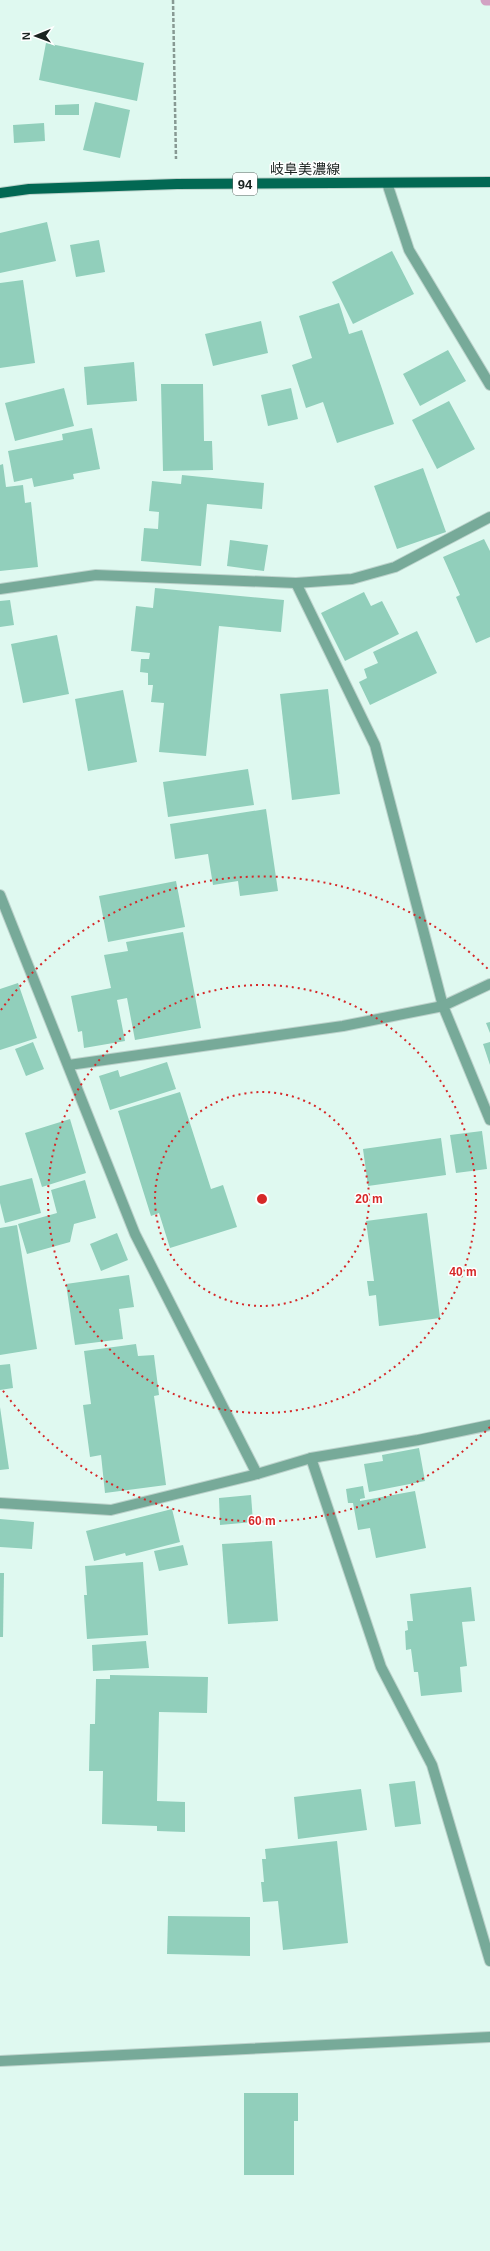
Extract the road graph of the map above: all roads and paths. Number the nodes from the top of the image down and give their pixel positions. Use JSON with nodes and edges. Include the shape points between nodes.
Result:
{"nodes":[{"id":1,"x":173,"y":0,"type":"edge"},
{"id":2,"x":490,"y":182,"type":"edge"},
{"id":3,"x":387,"y":183,"type":"junction"},
{"id":4,"x":177,"y":184,"type":"junction"},
{"id":5,"x":0,"y":193,"type":"edge"},
{"id":6,"x":490,"y":385,"type":"edge"},
{"id":7,"x":490,"y":517,"type":"edge"},
{"id":8,"x":296,"y":583,"type":"junction"},
{"id":9,"x":0,"y":589,"type":"edge"},
{"id":10,"x":0,"y":895,"type":"edge"},
{"id":11,"x":490,"y":984,"type":"edge"},
{"id":12,"x":443,"y":1006,"type":"junction"},
{"id":13,"x":68,"y":1065,"type":"junction"},
{"id":14,"x":490,"y":1120,"type":"edge"},
{"id":15,"x":490,"y":1425,"type":"edge"},
{"id":16,"x":311,"y":1458,"type":"junction"},
{"id":17,"x":257,"y":1474,"type":"junction"},
{"id":18,"x":0,"y":1503,"type":"edge"},
{"id":19,"x":490,"y":1961,"type":"edge"},
{"id":20,"x":490,"y":2037,"type":"edge"},
{"id":21,"x":0,"y":2061,"type":"edge"}],
"edges":[{"from":1,"to":4,"type":"path"},
{"from":2,"to":3,"type":"main road","name":"岐阜美濃線","number":"94"},
{"from":3,"to":4,"type":"main road","name":"岐阜美濃線","number":"94"},
{"from":3,"to":6,"type":"street","via":[[409,250]]},
{"from":4,"to":5,"type":"main road","name":"岐阜美濃線","number":"94","via":[[29,189]]},
{"from":7,"to":8,"type":"street","via":[[395,567],[352,579]]},
{"from":8,"to":9,"type":"street","via":[[96,575]]},
{"from":8,"to":12,"type":"street","via":[[375,745]]},
{"from":10,"to":13,"type":"street"},
{"from":11,"to":12,"type":"street"},
{"from":12,"to":13,"type":"street","via":[[342,1026]]},
{"from":12,"to":14,"type":"street"},
{"from":13,"to":17,"type":"street","via":[[135,1234]]},
{"from":15,"to":16,"type":"street"},
{"from":16,"to":17,"type":"street"},
{"from":16,"to":19,"type":"street","via":[[381,1667],[432,1765]]},
{"from":17,"to":18,"type":"street","via":[[111,1510]]},
{"from":20,"to":21,"type":"street"}]}
